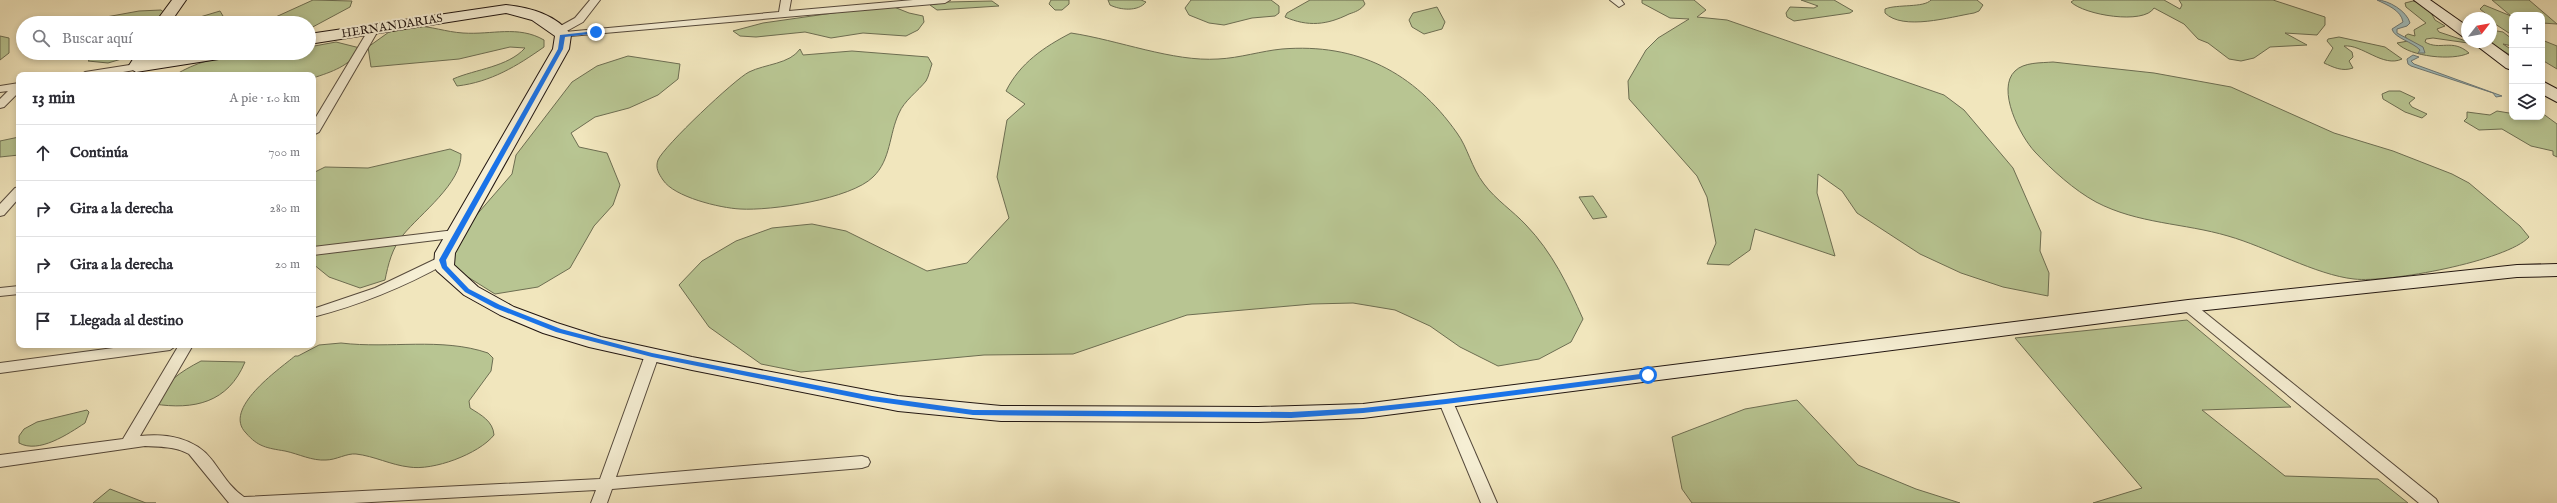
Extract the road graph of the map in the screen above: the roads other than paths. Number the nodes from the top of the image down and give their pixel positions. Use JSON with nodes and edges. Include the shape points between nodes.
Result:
{"nodes":[{"id":1,"x":179,"y":0,"type":"edge"},
{"id":2,"x":595,"y":0,"type":"edge"},
{"id":3,"x":786,"y":0,"type":"edge"},
{"id":4,"x":945,"y":0,"type":"edge"},
{"id":5,"x":2421,"y":0,"type":"edge"},
{"id":6,"x":784,"y":15,"type":"junction"},
{"id":7,"x":167,"y":16,"type":"edge"},
{"id":8,"x":374,"y":29,"type":"junction"},
{"id":9,"x":2461,"y":29,"type":"edge"},
{"id":10,"x":561,"y":33,"type":"junction"},
{"id":11,"x":316,"y":38,"type":"edge"},
{"id":12,"x":2488,"y":48,"type":"edge"},
{"id":13,"x":140,"y":60,"type":"edge"},
{"id":14,"x":180,"y":60,"type":"edge"},
{"id":15,"x":2509,"y":63,"type":"edge"},
{"id":16,"x":136,"y":67,"type":"junction"},
{"id":17,"x":104,"y":72,"type":"edge"},
{"id":18,"x":127,"y":72,"type":"edge"},
{"id":19,"x":16,"y":86,"type":"edge"},
{"id":20,"x":2545,"y":88,"type":"edge"},
{"id":21,"x":0,"y":89,"type":"edge"},
{"id":22,"x":16,"y":89,"type":"edge"},
{"id":23,"x":2557,"y":97,"type":"edge"},
{"id":24,"x":0,"y":105,"type":"edge"},
{"id":25,"x":316,"y":127,"type":"edge"},
{"id":26,"x":16,"y":194,"type":"edge"},
{"id":27,"x":0,"y":212,"type":"edge"},
{"id":28,"x":456,"y":234,"type":"junction"},
{"id":29,"x":316,"y":251,"type":"edge"},
{"id":30,"x":442,"y":260,"type":"junction"},
{"id":31,"x":2557,"y":270,"type":"edge"},
{"id":32,"x":16,"y":290,"type":"edge"},
{"id":33,"x":0,"y":292,"type":"edge"},
{"id":34,"x":2188,"y":306,"type":"junction"},
{"id":35,"x":316,"y":312,"type":"edge"},
{"id":36,"x":148,"y":348,"type":"edge"},
{"id":37,"x":184,"y":348,"type":"edge"},
{"id":38,"x":652,"y":355,"type":"junction"},
{"id":39,"x":0,"y":368,"type":"edge"},
{"id":40,"x":1446,"y":402,"type":"junction"},
{"id":41,"x":128,"y":444,"type":"junction"},
{"id":42,"x":0,"y":461,"type":"edge"},
{"id":43,"x":862,"y":462,"type":"dead end"},
{"id":44,"x":605,"y":484,"type":"junction"},
{"id":45,"x":322,"y":501,"type":"edge"},
{"id":46,"x":599,"y":503,"type":"edge"},
{"id":47,"x":1489,"y":503,"type":"edge"},
{"id":48,"x":2430,"y":503,"type":"edge"}],
"edges":[{"from":1,"to":7,"type":"street"},
{"from":2,"to":10,"type":"street","via":[[578,20]]},
{"from":3,"to":6,"type":"street"},
{"from":4,"to":6,"type":"street"},
{"from":5,"to":9,"type":"street"},
{"from":6,"to":10,"type":"street"},
{"from":8,"to":10,"type":"street","name":"HERNANDARIAS","via":[[506,9],[522,11],[550,24]]},
{"from":8,"to":11,"type":"street","name":"HERNANDARIAS"},
{"from":8,"to":25,"type":"street"},
{"from":10,"to":28,"type":"street","via":[[561,49]]},
{"from":12,"to":15,"type":"street"},
{"from":13,"to":16,"type":"street"},
{"from":14,"to":16,"type":"street"},
{"from":16,"to":17,"type":"street"},
{"from":16,"to":18,"type":"street"},
{"from":19,"to":21,"type":"street"},
{"from":20,"to":23,"type":"street"},
{"from":22,"to":24,"type":"street"},
{"from":26,"to":27,"type":"street"},
{"from":28,"to":29,"type":"street"},
{"from":28,"to":30,"type":"street"},
{"from":30,"to":35,"type":"street","via":[[375,294]]},
{"from":30,"to":38,"type":"street","via":[[444,267],[463,286],[497,307],[559,330]]},
{"from":31,"to":34,"type":"street","via":[[2517,271]]},
{"from":32,"to":33,"type":"street"},
{"from":34,"to":40,"type":"street"},
{"from":34,"to":48,"type":"street"},
{"from":36,"to":39,"type":"street"},
{"from":37,"to":41,"type":"street"},
{"from":38,"to":40,"type":"street","via":[[872,398],[973,412],[1291,415],[1363,411]]},
{"from":38,"to":44,"type":"street"},
{"from":40,"to":47,"type":"street"},
{"from":41,"to":42,"type":"street"},
{"from":41,"to":45,"type":"street","via":[[168,442],[194,450],[232,498],[241,503]]},
{"from":43,"to":44,"type":"street"},
{"from":44,"to":45,"type":"street"},
{"from":44,"to":46,"type":"street"}]}
